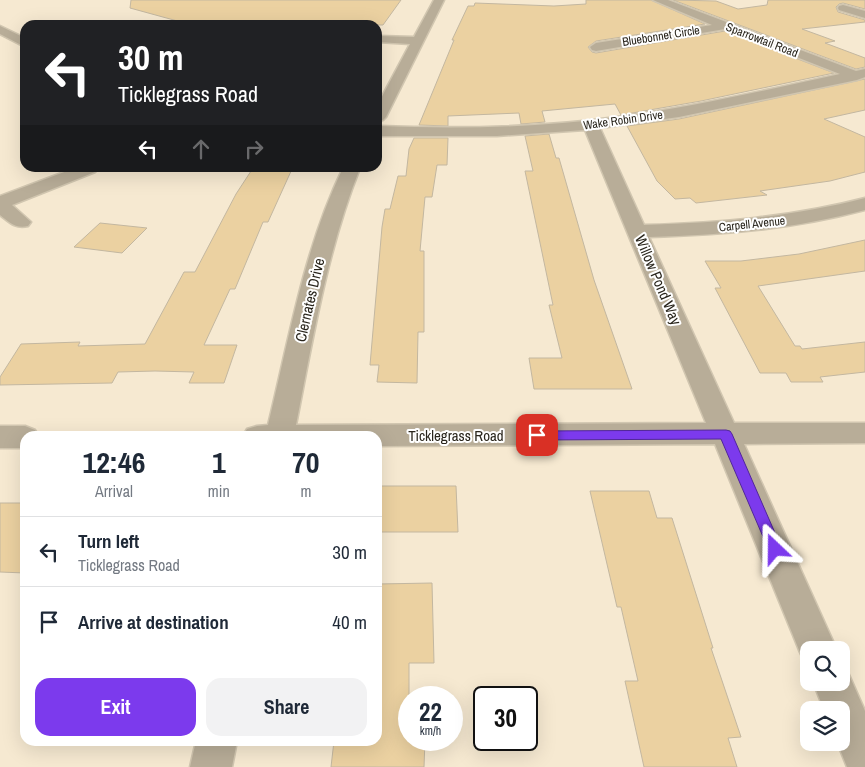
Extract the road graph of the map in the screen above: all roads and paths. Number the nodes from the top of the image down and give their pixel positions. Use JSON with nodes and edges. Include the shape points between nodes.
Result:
{"nodes":[{"id":1,"x":439,"y":0,"type":"edge"},
{"id":2,"x":658,"y":0,"type":"edge"},
{"id":3,"x":843,"y":8,"type":"dead end"},
{"id":4,"x":865,"y":15,"type":"edge"},
{"id":5,"x":725,"y":26,"type":"junction"},
{"id":6,"x":0,"y":29,"type":"edge"},
{"id":7,"x":20,"y":39,"type":"edge"},
{"id":8,"x":382,"y":39,"type":"edge"},
{"id":9,"x":418,"y":41,"type":"junction"},
{"id":10,"x":596,"y":47,"type":"dead end"},
{"id":11,"x":862,"y":76,"type":"edge"},
{"id":12,"x":382,"y":108,"type":"edge"},
{"id":13,"x":591,"y":125,"type":"junction"},
{"id":14,"x":382,"y":132,"type":"edge"},
{"id":15,"x":79,"y":172,"type":"edge"},
{"id":16,"x":349,"y":172,"type":"edge"},
{"id":17,"x":0,"y":204,"type":"edge"},
{"id":18,"x":865,"y":204,"type":"edge"},
{"id":19,"x":22,"y":222,"type":"dead end"},
{"id":20,"x":637,"y":231,"type":"junction"},
{"id":21,"x":281,"y":431,"type":"edge"},
{"id":22,"x":865,"y":433,"type":"edge"},
{"id":23,"x":726,"y":434,"type":"junction"},
{"id":24,"x":382,"y":436,"type":"edge"},
{"id":25,"x":0,"y":437,"type":"edge"},
{"id":26,"x":20,"y":437,"type":"edge"},
{"id":27,"x":814,"y":641,"type":"edge"},
{"id":28,"x":836,"y":691,"type":"edge"},
{"id":29,"x":216,"y":746,"type":"edge"},
{"id":30,"x":865,"y":759,"type":"edge"},
{"id":31,"x":211,"y":767,"type":"edge"}],
"edges":[{"from":1,"to":9,"type":"street"},
{"from":2,"to":5,"type":"street","name":"Sparrowtail Road"},
{"from":3,"to":4,"type":"street"},
{"from":5,"to":10,"type":"street","name":"Bluebonnet Circle"},
{"from":5,"to":11,"type":"street","name":"Sparrowtail Road"},
{"from":6,"to":7,"type":"street"},
{"from":8,"to":9,"type":"street"},
{"from":9,"to":12,"type":"street"},
{"from":11,"to":13,"type":"street","name":"Wake Robin Drive","via":[[662,115]]},
{"from":13,"to":14,"type":"street","name":"Wake Robin Drive","via":[[487,132]]},
{"from":13,"to":20,"type":"street","name":"Willow Pond Way"},
{"from":15,"to":17,"type":"street"},
{"from":16,"to":21,"type":"street","name":"Clernates Drive","via":[[321,249]]},
{"from":17,"to":19,"type":"street"},
{"from":18,"to":20,"type":"street","name":"Carpell Avenue","via":[[779,223]]},
{"from":20,"to":23,"type":"street","name":"Willow Pond Way"},
{"from":22,"to":23,"type":"street","name":"Ticklegrass Road"},
{"from":23,"to":24,"type":"street","name":"Ticklegrass Road"},
{"from":23,"to":27,"type":"street","name":"Willow Pond Way"},
{"from":25,"to":26,"type":"street"},
{"from":28,"to":30,"type":"street"},
{"from":29,"to":31,"type":"street"}]}
